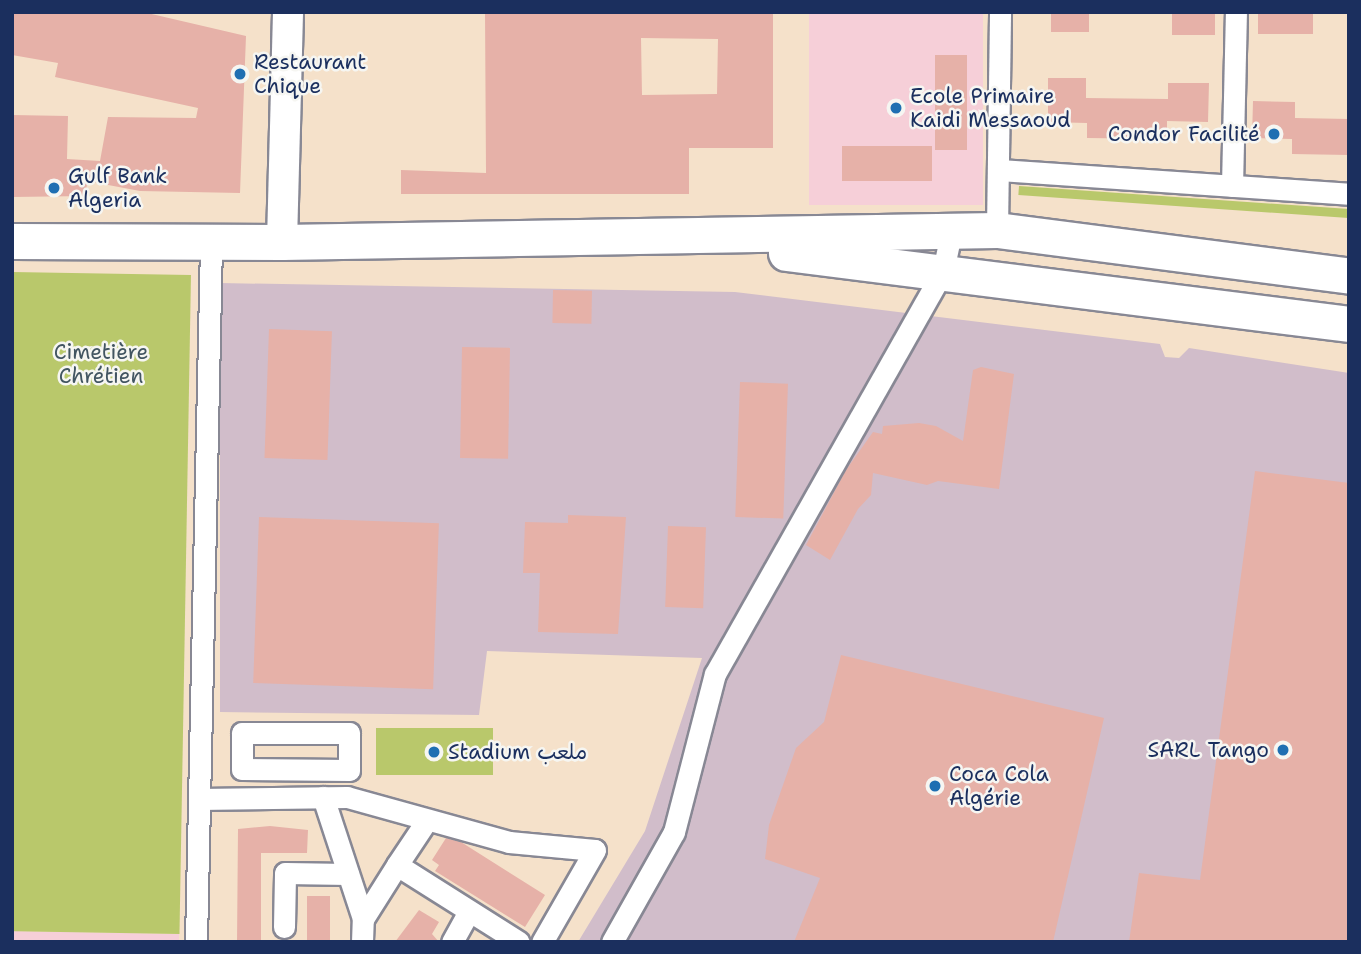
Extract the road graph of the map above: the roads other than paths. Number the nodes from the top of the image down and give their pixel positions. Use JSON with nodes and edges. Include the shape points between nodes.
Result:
{"nodes":[{"id":1,"x":288,"y":12,"type":"edge"},
{"id":2,"x":1000,"y":12,"type":"edge"},
{"id":3,"x":1236,"y":12,"type":"edge"},
{"id":4,"x":999,"y":170,"type":"junction"},
{"id":5,"x":1232,"y":186,"type":"junction"},
{"id":6,"x":1349,"y":194,"type":"edge"},
{"id":7,"x":997,"y":230,"type":"junction"},
{"id":8,"x":951,"y":232,"type":"junction"},
{"id":9,"x":647,"y":237,"type":"junction"},
{"id":10,"x":12,"y":241,"type":"edge"},
{"id":11,"x":211,"y":242,"type":"junction"},
{"id":12,"x":282,"y":242,"type":"junction"},
{"id":13,"x":1216,"y":256,"type":"junction"},
{"id":14,"x":943,"y":271,"type":"junction"},
{"id":15,"x":1349,"y":276,"type":"edge"},
{"id":16,"x":1210,"y":304,"type":"junction"},
{"id":17,"x":1349,"y":324,"type":"edge"},
{"id":18,"x":296,"y":733,"type":"junction"},
{"id":19,"x":297,"y":769,"type":"junction"},
{"id":20,"x":298,"y":797,"type":"junction"},
{"id":21,"x":323,"y":797,"type":"junction"},
{"id":22,"x":199,"y":799,"type":"junction"},
{"id":23,"x":427,"y":820,"type":"junction"},
{"id":24,"x":397,"y":865,"type":"junction"},
{"id":25,"x":348,"y":873,"type":"junction"},
{"id":26,"x":470,"y":911,"type":"junction"},
{"id":27,"x":363,"y":919,"type":"junction"},
{"id":28,"x":284,"y":927,"type":"dead end"},
{"id":29,"x":196,"y":942,"type":"edge"},
{"id":30,"x":362,"y":942,"type":"edge"},
{"id":31,"x":452,"y":942,"type":"edge"},
{"id":32,"x":519,"y":942,"type":"edge"},
{"id":33,"x":542,"y":942,"type":"edge"},
{"id":34,"x":612,"y":942,"type":"edge"}],
"edges":[{"from":1,"to":12,"type":"main road"},
{"from":2,"to":4,"type":"street"},
{"from":3,"to":5,"type":"street"},
{"from":4,"to":5,"type":"street"},
{"from":4,"to":7,"type":"street"},
{"from":5,"to":6,"type":"street"},
{"from":7,"to":8,"type":"highway"},
{"from":7,"to":13,"type":"highway"},
{"from":8,"to":9,"type":"highway"},
{"from":8,"to":14,"type":"street"},
{"from":9,"to":12,"type":"highway"},
{"from":9,"to":14,"type":"highway"},
{"from":10,"to":11,"type":"highway"},
{"from":11,"to":12,"type":"highway"},
{"from":11,"to":22,"type":"street"},
{"from":13,"to":15,"type":"highway"},
{"from":13,"to":16,"type":"highway"},
{"from":14,"to":16,"type":"highway"},
{"from":14,"to":34,"type":"street","via":[[715,674],[674,832]]},
{"from":16,"to":17,"type":"highway"},
{"from":18,"to":19,"type":"street"},
{"from":18,"to":19,"type":"street","via":[[349,733],[349,770]]},
{"from":18,"to":19,"type":"street","via":[[242,733],[242,769]]},
{"from":19,"to":20,"type":"street"},
{"from":20,"to":21,"type":"street"},
{"from":20,"to":22,"type":"street"},
{"from":21,"to":23,"type":"street","via":[[347,797]]},
{"from":21,"to":25,"type":"street"},
{"from":22,"to":29,"type":"street"},
{"from":23,"to":24,"type":"street"},
{"from":23,"to":33,"type":"street","via":[[509,842],[595,850]]},
{"from":24,"to":26,"type":"street"},
{"from":24,"to":27,"type":"street"},
{"from":25,"to":27,"type":"street"},
{"from":25,"to":28,"type":"street","via":[[285,873]]},
{"from":26,"to":31,"type":"street"},
{"from":26,"to":32,"type":"street"},
{"from":27,"to":30,"type":"street"}]}
